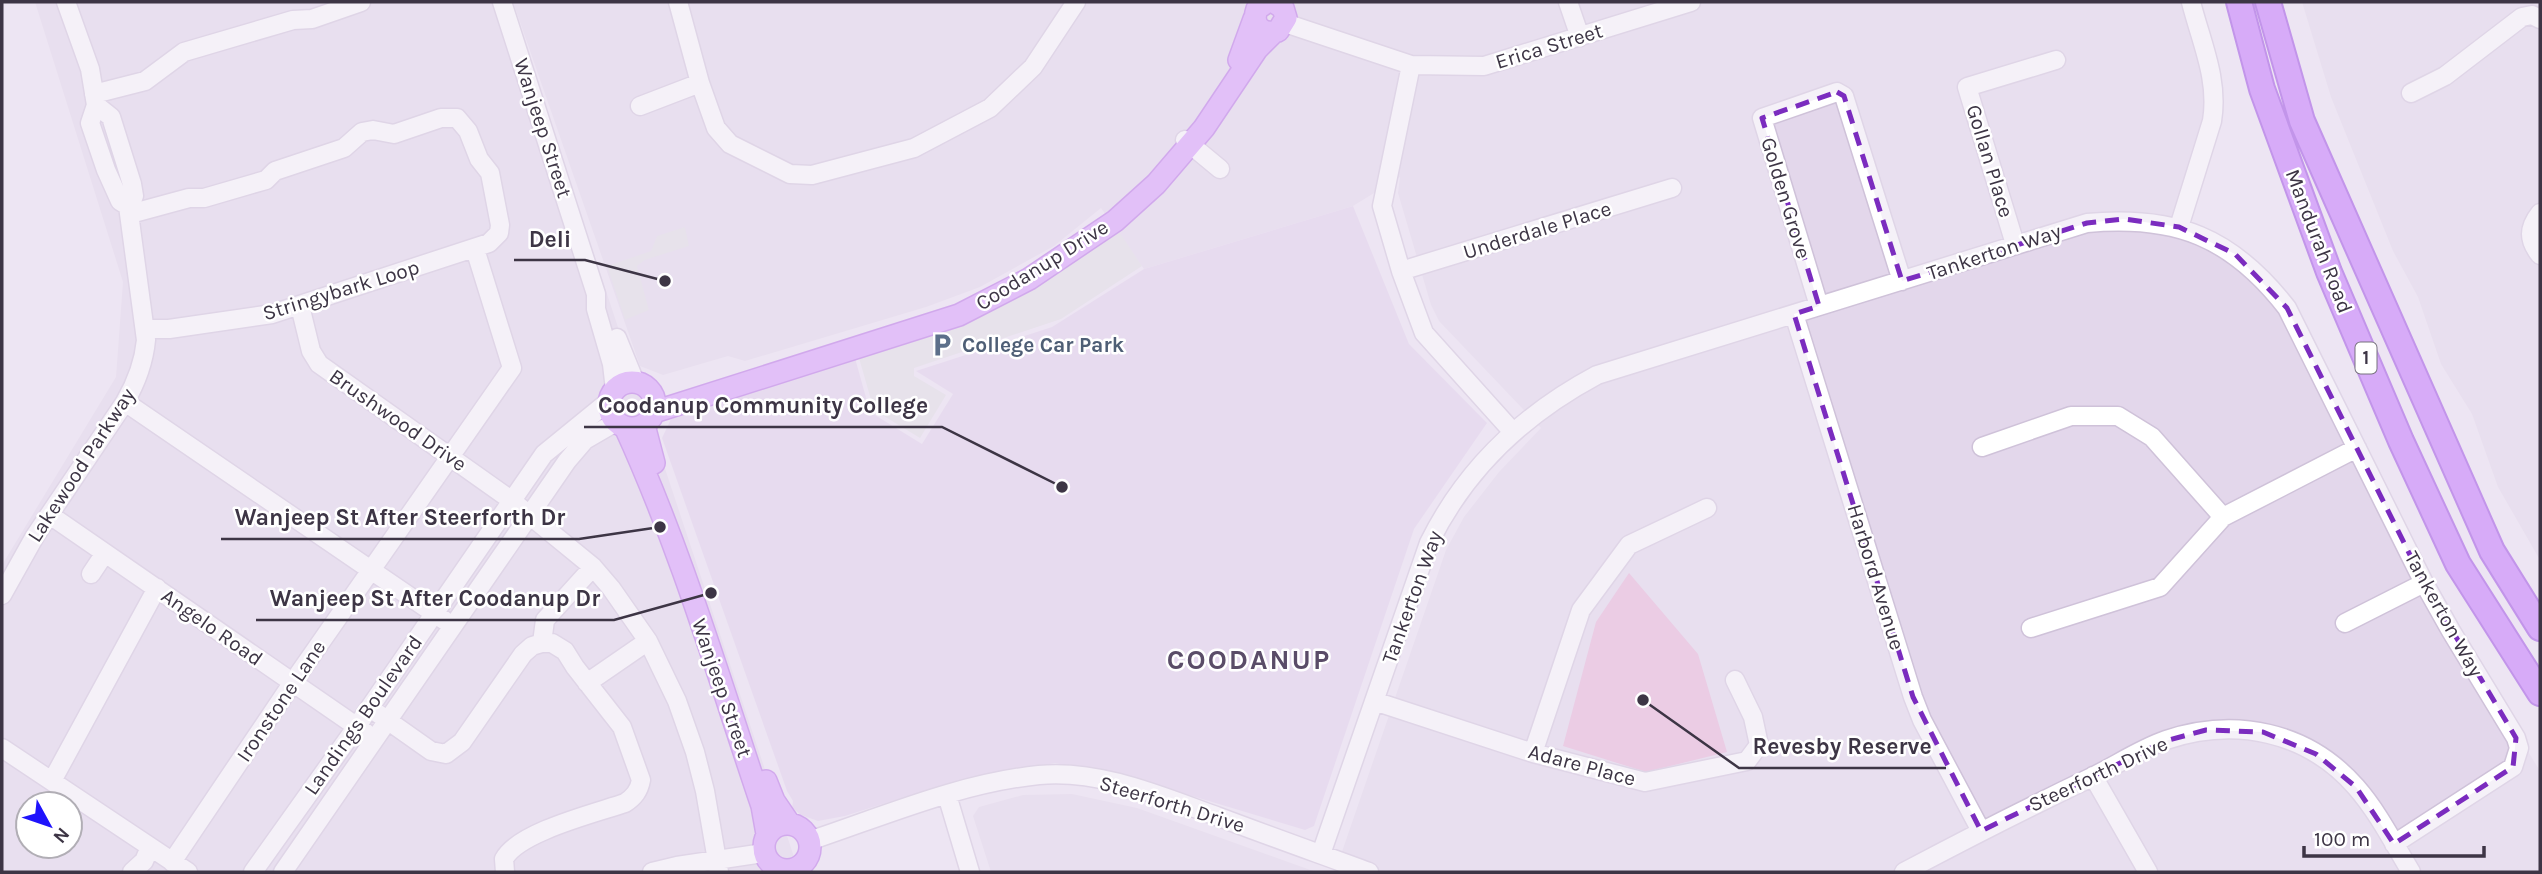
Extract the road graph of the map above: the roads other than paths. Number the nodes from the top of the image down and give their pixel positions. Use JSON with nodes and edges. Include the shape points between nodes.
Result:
{"nodes":[{"id":1,"x":66,"y":2,"type":"edge"},
{"id":2,"x":361,"y":2,"type":"edge"},
{"id":3,"x":502,"y":2,"type":"edge"},
{"id":4,"x":1076,"y":2,"type":"edge"},
{"id":5,"x":1568,"y":2,"type":"edge"},
{"id":6,"x":1691,"y":2,"type":"edge"},
{"id":7,"x":2191,"y":2,"type":"edge"},
{"id":8,"x":2239,"y":2,"type":"edge"},
{"id":9,"x":2268,"y":2,"type":"edge"},
{"id":10,"x":681,"y":3,"type":"edge"},
{"id":11,"x":1272,"y":11,"type":"edge"},
{"id":12,"x":2540,"y":19,"type":"edge"},
{"id":13,"x":1580,"y":37,"type":"junction"},
{"id":14,"x":2056,"y":60,"type":"dead end"},
{"id":15,"x":1411,"y":65,"type":"junction"},
{"id":16,"x":700,"y":83,"type":"junction"},
{"id":17,"x":2411,"y":93,"type":"dead end"},
{"id":18,"x":95,"y":100,"type":"junction"},
{"id":19,"x":640,"y":106,"type":"dead end"},
{"id":20,"x":1188,"y":142,"type":"junction"},
{"id":21,"x":1220,"y":169,"type":"dead end"},
{"id":22,"x":1672,"y":188,"type":"dead end"},
{"id":23,"x":129,"y":210,"type":"junction"},
{"id":24,"x":2540,"y":213,"type":"edge"},
{"id":25,"x":2179,"y":227,"type":"junction"},
{"id":26,"x":2015,"y":244,"type":"junction"},
{"id":27,"x":475,"y":248,"type":"junction"},
{"id":28,"x":2540,"y":255,"type":"edge"},
{"id":29,"x":1401,"y":271,"type":"junction"},
{"id":30,"x":1902,"y":281,"type":"junction"},
{"id":31,"x":300,"y":306,"type":"junction"},
{"id":32,"x":1819,"y":306,"type":"junction"},
{"id":33,"x":1794,"y":314,"type":"junction"},
{"id":34,"x":145,"y":330,"type":"junction"},
{"id":35,"x":620,"y":391,"type":"junction"},
{"id":36,"x":125,"y":402,"type":"junction"},
{"id":37,"x":638,"y":417,"type":"junction"},
{"id":38,"x":1512,"y":431,"type":"junction"},
{"id":39,"x":1982,"y":447,"type":"dead end"},
{"id":40,"x":2357,"y":448,"type":"junction"},
{"id":41,"x":449,"y":456,"type":"junction"},
{"id":42,"x":511,"y":500,"type":"junction"},
{"id":43,"x":1707,"y":508,"type":"dead end"},
{"id":44,"x":530,"y":514,"type":"junction"},
{"id":45,"x":50,"y":515,"type":"junction"},
{"id":46,"x":2223,"y":517,"type":"junction"},
{"id":47,"x":106,"y":553,"type":"junction"},
{"id":48,"x":593,"y":568,"type":"junction"},
{"id":49,"x":370,"y":570,"type":"junction"},
{"id":50,"x":91,"y":573,"type":"dead end"},
{"id":51,"x":2424,"y":583,"type":"junction"},
{"id":52,"x":157,"y":588,"type":"junction"},
{"id":53,"x":2,"y":595,"type":"edge"},
{"id":54,"x":434,"y":614,"type":"junction"},
{"id":55,"x":2345,"y":623,"type":"dead end"},
{"id":56,"x":453,"y":626,"type":"junction"},
{"id":57,"x":2031,"y":628,"type":"dead end"},
{"id":58,"x":2540,"y":628,"type":"edge"},
{"id":59,"x":648,"y":640,"type":"junction"},
{"id":60,"x":542,"y":643,"type":"junction"},
{"id":61,"x":1735,"y":680,"type":"dead end"},
{"id":62,"x":293,"y":682,"type":"junction"},
{"id":63,"x":587,"y":683,"type":"junction"},
{"id":64,"x":2540,"y":693,"type":"edge"},
{"id":65,"x":1374,"y":701,"type":"junction"},
{"id":66,"x":370,"y":708,"type":"junction"},
{"id":67,"x":388,"y":720,"type":"junction"},
{"id":68,"x":357,"y":726,"type":"junction"},
{"id":69,"x":374,"y":739,"type":"junction"},
{"id":70,"x":2,"y":748,"type":"edge"},
{"id":71,"x":1533,"y":753,"type":"junction"},
{"id":72,"x":2093,"y":776,"type":"junction"},
{"id":73,"x":52,"y":782,"type":"junction"},
{"id":74,"x":947,"y":795,"type":"junction"},
{"id":75,"x":789,"y":823,"type":"junction"},
{"id":76,"x":1981,"y":831,"type":"junction"},
{"id":77,"x":809,"y":841,"type":"junction"},
{"id":78,"x":765,"y":843,"type":"junction"},
{"id":79,"x":2394,"y":844,"type":"junction"},
{"id":80,"x":150,"y":847,"type":"junction"},
{"id":81,"x":1321,"y":854,"type":"junction"},
{"id":82,"x":172,"y":862,"type":"junction"},
{"id":83,"x":717,"y":866,"type":"edge"},
{"id":84,"x":805,"y":867,"type":"edge"},
{"id":85,"x":783,"y":871,"type":"edge"},
{"id":86,"x":132,"y":872,"type":"edge"},
{"id":87,"x":188,"y":872,"type":"edge"},
{"id":88,"x":253,"y":872,"type":"edge"},
{"id":89,"x":283,"y":872,"type":"edge"},
{"id":90,"x":505,"y":872,"type":"edge"},
{"id":91,"x":652,"y":872,"type":"edge"},
{"id":92,"x":970,"y":872,"type":"edge"},
{"id":93,"x":1369,"y":872,"type":"edge"},
{"id":94,"x":1905,"y":872,"type":"edge"},
{"id":95,"x":2148,"y":872,"type":"edge"},
{"id":96,"x":2411,"y":872,"type":"edge"}],
"edges":[{"from":1,"to":18,"type":"street","name":"Lakewood Parkway","via":[[90,69]]},
{"from":2,"to":18,"type":"street","via":[[184,52],[145,80]]},
{"from":3,"to":35,"type":"street","name":"Wanjeep Street","via":[[596,294],[596,309]]},
{"from":4,"to":16,"type":"street","via":[[1033,67],[990,108],[914,148],[812,175],[790,174],[730,144],[716,128]]},
{"from":5,"to":13,"type":"street"},
{"from":6,"to":13,"type":"street","name":"Erica Street"},
{"from":7,"to":25,"type":"street","via":[[2213,78],[2215,103]]},
{"from":8,"to":64,"type":"highway","name":"Mandurah Road","number":"1","via":[[2262,89],[2329,272],[2401,440],[2458,564]]},
{"from":9,"to":58,"type":"highway","name":"Mandurah Road","number":"1","via":[[2302,121],[2492,551]]},
{"from":10,"to":16,"type":"street"},
{"from":11,"to":15,"type":"street","name":"Erica Street"},
{"from":11,"to":20,"type":"main road","name":"Coodanup Drive","via":[[1257,49],[1219,108]]},
{"from":12,"to":17,"type":"street","via":[[2522,17],[2445,76]]},
{"from":13,"to":15,"type":"street","name":"Erica Street","via":[[1484,66]]},
{"from":14,"to":26,"type":"street","name":"Gollan Place","via":[[1967,87]]},
{"from":15,"to":29,"type":"street","via":[[1382,206]]},
{"from":16,"to":19,"type":"street"},
{"from":18,"to":23,"type":"street","name":"Lakewood Parkway","via":[[111,117],[132,184]]},
{"from":20,"to":21,"type":"street"},
{"from":20,"to":37,"type":"main road","name":"Coodanup Drive","via":[[1100,222],[986,293],[887,330],[687,392]]},
{"from":22,"to":29,"type":"street","name":"Underdale Place"},
{"from":23,"to":27,"type":"street","name":"Stringybark Loop","via":[[204,198],[266,180],[275,171],[337,151],[362,132],[394,134],[440,118],[457,118],[490,173],[500,225],[489,243]]},
{"from":23,"to":34,"type":"street","name":"Lakewood Parkway"},
{"from":24,"to":28,"type":"street","via":[[2530,229]]},
{"from":25,"to":26,"type":"street","name":"Tankerton Way","via":[[2123,219],[2087,223]]},
{"from":25,"to":40,"type":"street","name":"Tankerton Way","via":[[2235,254],[2268,284],[2287,308]]},
{"from":26,"to":30,"type":"street","name":"Tankerton Way"},
{"from":27,"to":31,"type":"street","name":"Stringybark Loop"},
{"from":27,"to":41,"type":"street","name":"Ironstone Lane","via":[[512,368]]},
{"from":29,"to":38,"type":"street","via":[[1424,333]]},
{"from":30,"to":32,"type":"street","name":"Tankerton Way"},
{"from":30,"to":32,"type":"street","name":"Golden Grove","via":[[1844,96],[1837,92],[1762,118]]},
{"from":31,"to":34,"type":"street","name":"Stringybark Loop","via":[[272,314]]},
{"from":31,"to":41,"type":"street","name":"Brushwood Drive","via":[[311,351],[319,364]]},
{"from":32,"to":33,"type":"street","name":"Tankerton Way"},
{"from":33,"to":38,"type":"street","name":"Tankerton Way","via":[[1597,375],[1545,405]]},
{"from":33,"to":76,"type":"street","name":"Harbord Avenue","via":[[1913,697]]},
{"from":34,"to":36,"type":"street","name":"Lakewood Parkway","via":[[142,361]]},
{"from":35,"to":37,"type":"main road","via":[[609,409]]},
{"from":35,"to":37,"type":"main road","via":[[646,387]]},
{"from":35,"to":42,"type":"street","name":"Landings Boulevard","via":[[544,454]]},
{"from":36,"to":45,"type":"street","name":"Lakewood Parkway"},
{"from":36,"to":49,"type":"street"},
{"from":37,"to":44,"type":"street","name":"Landings Boulevard","via":[[585,440]]},
{"from":37,"to":75,"type":"main road","name":"Wanjeep Street","via":[[774,801]]},
{"from":37,"to":78,"type":"main road","name":"Wanjeep Street","via":[[662,514],[762,806]]},
{"from":38,"to":65,"type":"street","name":"Tankerton Way","via":[[1463,486],[1440,521]]},
{"from":39,"to":46,"type":"street","via":[[2071,416],[2118,416],[2152,437]]},
{"from":40,"to":46,"type":"street"},
{"from":40,"to":51,"type":"street","name":"Tankerton Way"},
{"from":41,"to":42,"type":"street","name":"Brushwood Drive"},
{"from":41,"to":49,"type":"street","name":"Ironstone Lane"},
{"from":42,"to":44,"type":"street","name":"Brushwood Drive"},
{"from":42,"to":54,"type":"street","name":"Landings Boulevard"},
{"from":43,"to":71,"type":"street","via":[[1629,545],[1581,610]]},
{"from":44,"to":48,"type":"street","name":"Brushwood Drive"},
{"from":44,"to":56,"type":"street","name":"Landings Boulevard"},
{"from":45,"to":47,"type":"street","name":"Angelo Road"},
{"from":45,"to":53,"type":"street","name":"Lakewood Parkway"},
{"from":46,"to":57,"type":"street","via":[[2160,587]]},
{"from":47,"to":50,"type":"street"},
{"from":47,"to":52,"type":"street","name":"Angelo Road"},
{"from":48,"to":59,"type":"street","name":"Brushwood Drive"},
{"from":48,"to":60,"type":"street","via":[[545,620]]},
{"from":49,"to":54,"type":"street"},
{"from":49,"to":62,"type":"street","name":"Ironstone Lane"},
{"from":51,"to":55,"type":"street"},
{"from":51,"to":79,"type":"street","name":"Tankerton Way","via":[[2519,748],[2506,773]]},
{"from":52,"to":62,"type":"street","name":"Angelo Road"},
{"from":52,"to":73,"type":"street"},
{"from":54,"to":56,"type":"street"},
{"from":54,"to":66,"type":"street","name":"Landings Boulevard"},
{"from":56,"to":67,"type":"street","name":"Landings Boulevard"},
{"from":59,"to":63,"type":"street"},
{"from":59,"to":83,"type":"street","name":"Brushwood Drive","via":[[695,752]]},
{"from":60,"to":63,"type":"street","via":[[559,645]]},
{"from":60,"to":67,"type":"street","via":[[523,654],[454,751],[431,751]]},
{"from":61,"to":71,"type":"street","name":"Adare Place","via":[[1753,717],[1759,745],[1747,761],[1645,782]]},
{"from":62,"to":68,"type":"street","name":"Angelo Road"},
{"from":62,"to":82,"type":"street","name":"Ironstone Lane"},
{"from":63,"to":90,"type":"street","via":[[622,727],[640,787],[625,803],[522,840],[507,853]]},
{"from":65,"to":71,"type":"street","name":"Adare Place"},
{"from":65,"to":81,"type":"street","name":"Tankerton Way"},
{"from":66,"to":67,"type":"street"},
{"from":66,"to":68,"type":"street","name":"Landings Boulevard"},
{"from":67,"to":69,"type":"street","name":"Landings Boulevard"},
{"from":68,"to":69,"type":"street","name":"Angelo Road"},
{"from":68,"to":88,"type":"street","name":"Landings Boulevard"},
{"from":69,"to":89,"type":"street","name":"Landings Boulevard"},
{"from":70,"to":73,"type":"street"},
{"from":72,"to":76,"type":"street","name":"Steerforth Drive"},
{"from":72,"to":79,"type":"street","name":"Steerforth Drive","via":[[2165,741],[2196,732],[2263,732],[2330,763],[2356,787]]},
{"from":72,"to":95,"type":"street"},
{"from":73,"to":80,"type":"street"},
{"from":74,"to":77,"type":"street","name":"Steerforth Drive"},
{"from":74,"to":81,"type":"street","name":"Steerforth Drive","via":[[1004,780],[1072,775],[1141,790]]},
{"from":74,"to":92,"type":"street"},
{"from":75,"to":77,"type":"main road","via":[[802,829]]},
{"from":75,"to":78,"type":"main road","via":[[777,825]]},
{"from":76,"to":94,"type":"street","name":"Steerforth Drive"},
{"from":77,"to":84,"type":"main road"},
{"from":78,"to":83,"type":"street"},
{"from":78,"to":85,"type":"main road","via":[[770,864]]},
{"from":79,"to":96,"type":"street","name":"Steerforth Drive"},
{"from":80,"to":82,"type":"street"},
{"from":80,"to":86,"type":"street"},
{"from":81,"to":93,"type":"street","name":"Steerforth Drive"},
{"from":82,"to":87,"type":"street"},
{"from":83,"to":91,"type":"street"},
{"from":84,"to":85,"type":"main road"}]}
